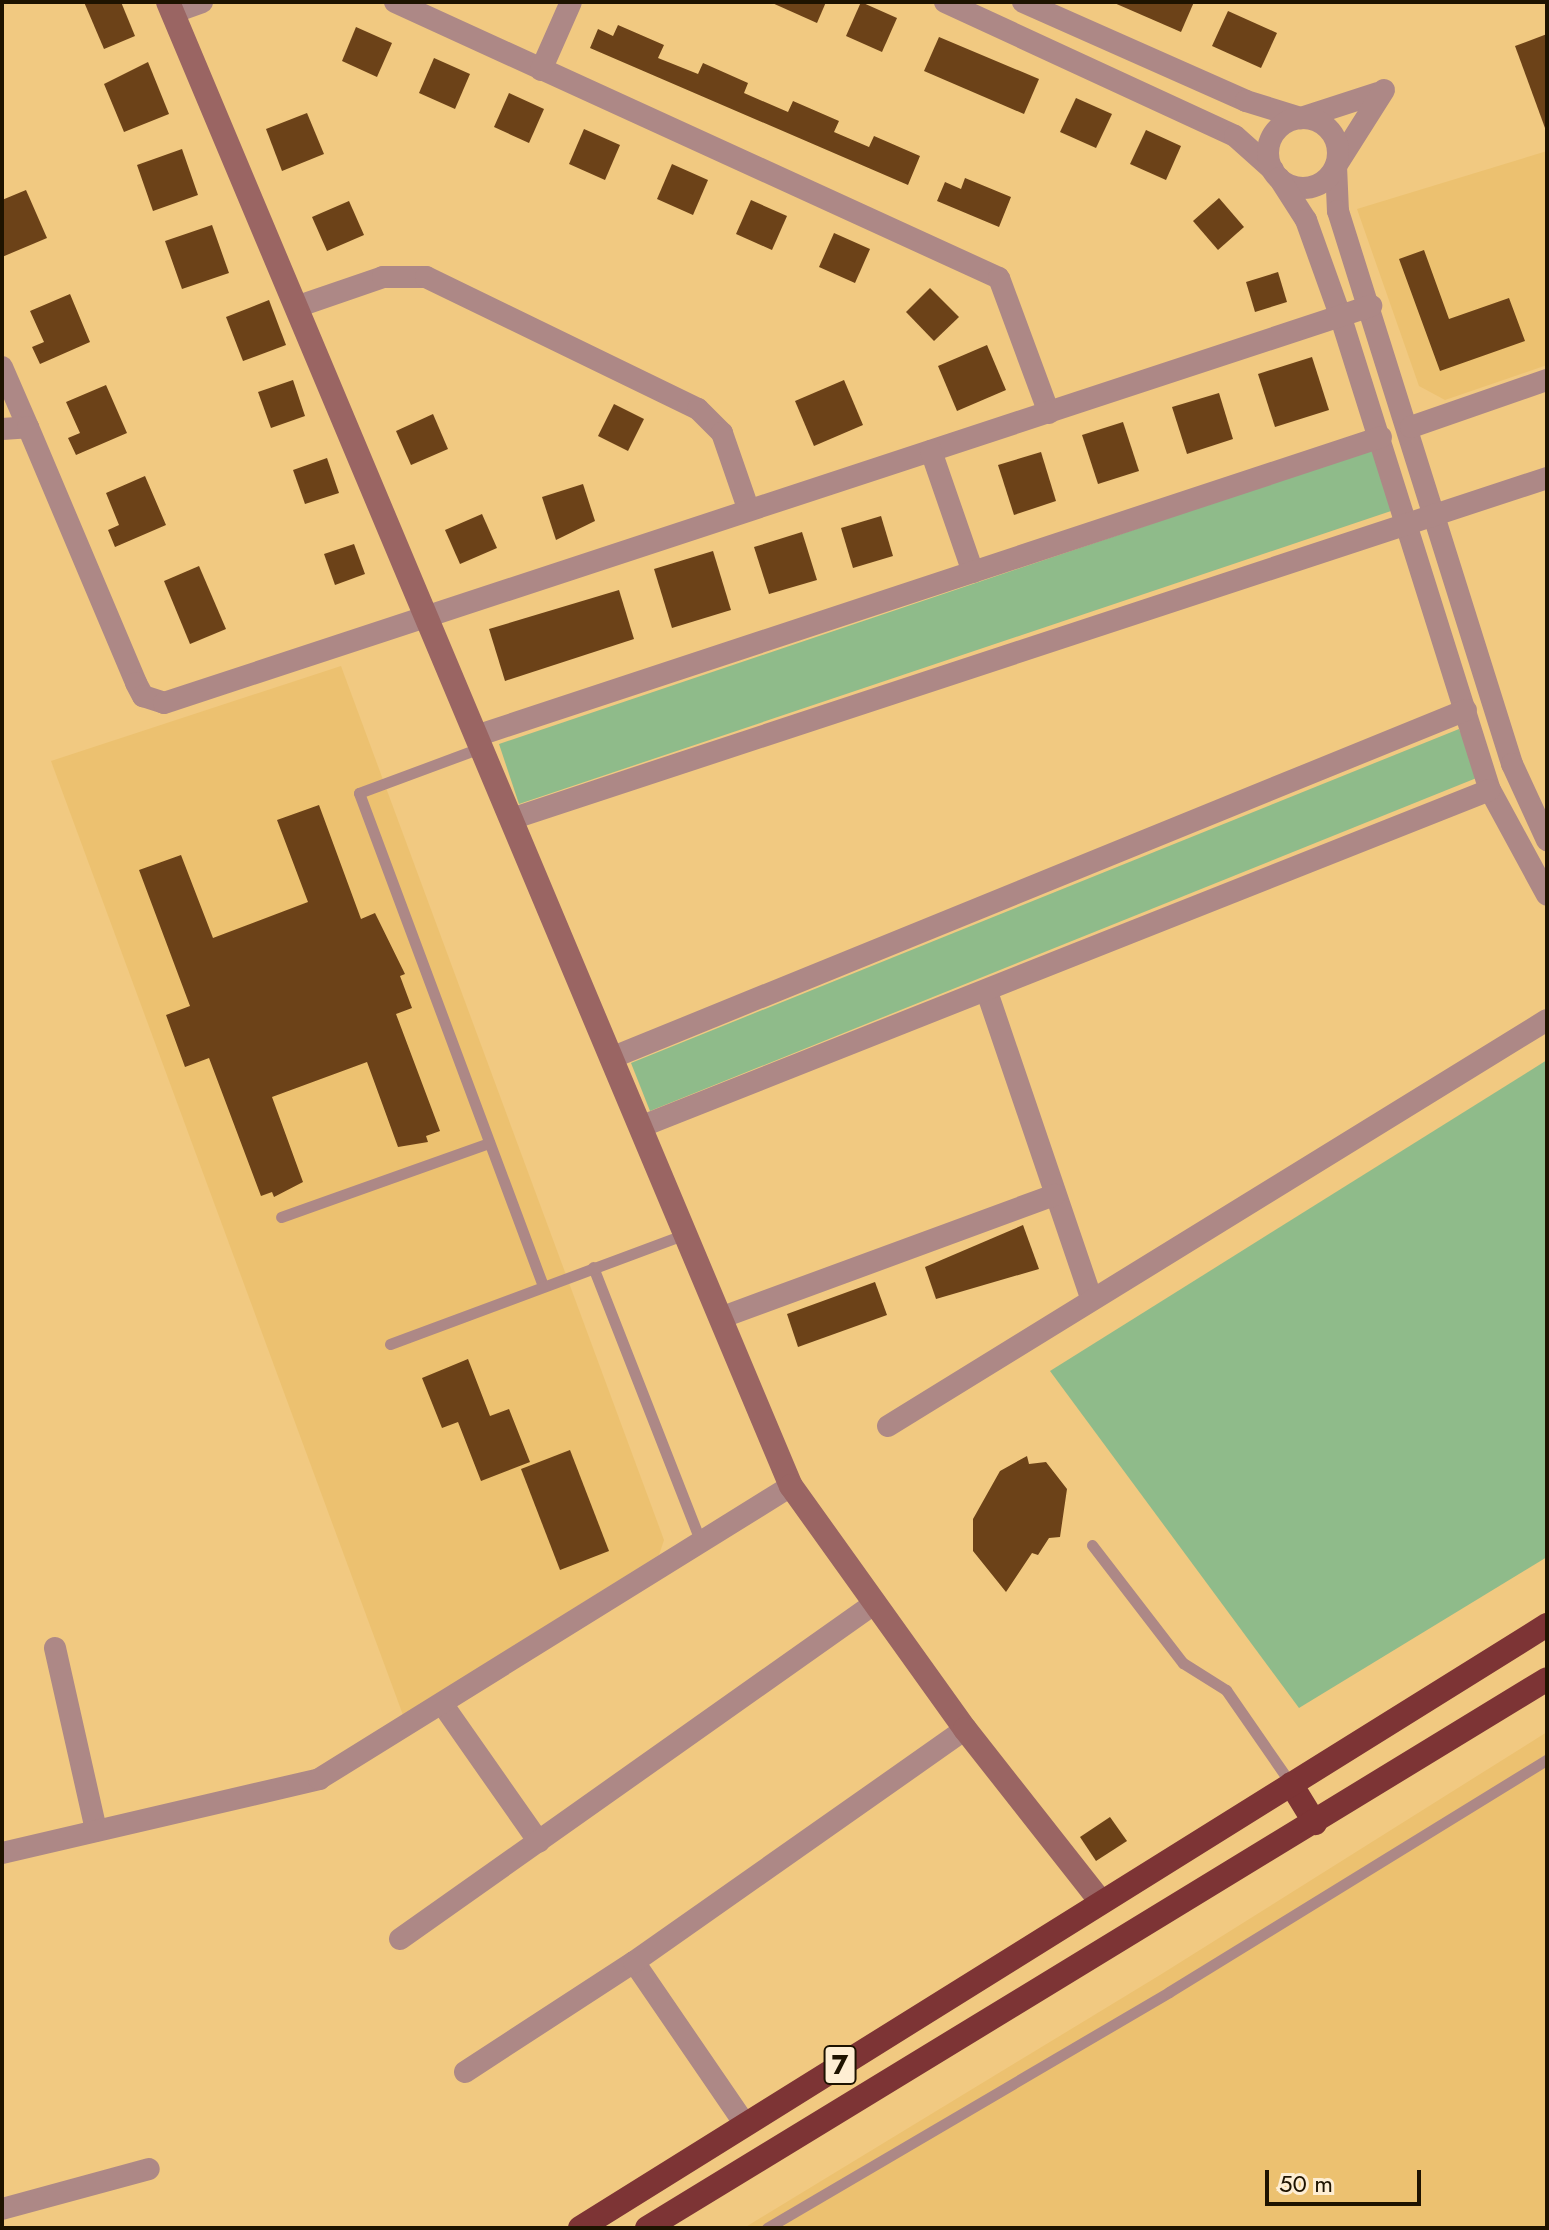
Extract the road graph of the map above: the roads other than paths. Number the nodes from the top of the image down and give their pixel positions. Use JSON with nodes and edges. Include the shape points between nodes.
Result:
{"nodes":[{"id":1,"x":202,"y":2,"type":"edge"},
{"id":2,"x":395,"y":2,"type":"edge"},
{"id":3,"x":571,"y":2,"type":"edge"},
{"id":4,"x":945,"y":2,"type":"edge"},
{"id":5,"x":1023,"y":2,"type":"edge"},
{"id":6,"x":170,"y":7,"type":"edge"},
{"id":7,"x":541,"y":70,"type":"junction"},
{"id":8,"x":1301,"y":118,"type":"junction"},
{"id":9,"x":1336,"y":166,"type":"junction"},
{"id":10,"x":1276,"y":174,"type":"junction"},
{"id":11,"x":1371,"y":306,"type":"junction"},
{"id":12,"x":296,"y":307,"type":"junction"},
{"id":13,"x":1341,"y":318,"type":"junction"},
{"id":14,"x":2,"y":367,"type":"edge"},
{"id":15,"x":1547,"y":380,"type":"edge"},
{"id":16,"x":1049,"y":413,"type":"junction"},
{"id":17,"x":28,"y":427,"type":"junction"},
{"id":18,"x":1411,"y":427,"type":"junction"},
{"id":19,"x":2,"y":429,"type":"edge"},
{"id":20,"x":1381,"y":437,"type":"junction"},
{"id":21,"x":931,"y":451,"type":"junction"},
{"id":22,"x":1547,"y":478,"type":"edge"},
{"id":23,"x":748,"y":508,"type":"junction"},
{"id":24,"x":1436,"y":514,"type":"junction"},
{"id":25,"x":1409,"y":523,"type":"junction"},
{"id":26,"x":973,"y":572,"type":"junction"},
{"id":27,"x":427,"y":619,"type":"junction"},
{"id":28,"x":1466,"y":710,"type":"junction"},
{"id":29,"x":478,"y":742,"type":"junction"},
{"id":30,"x":1490,"y":790,"type":"junction"},
{"id":31,"x":511,"y":819,"type":"junction"},
{"id":32,"x":1547,"y":840,"type":"edge"},
{"id":33,"x":1547,"y":895,"type":"edge"},
{"id":34,"x":987,"y":992,"type":"junction"},
{"id":35,"x":1547,"y":1020,"type":"edge"},
{"id":36,"x":611,"y":1058,"type":"junction"},
{"id":37,"x":640,"y":1127,"type":"junction"},
{"id":38,"x":489,"y":1143,"type":"junction"},
{"id":39,"x":1055,"y":1195,"type":"junction"},
{"id":40,"x":281,"y":1217,"type":"dead end"},
{"id":41,"x":685,"y":1234,"type":"junction"},
{"id":42,"x":593,"y":1267,"type":"junction"},
{"id":43,"x":543,"y":1286,"type":"junction"},
{"id":44,"x":1092,"y":1300,"type":"junction"},
{"id":45,"x":720,"y":1318,"type":"junction"},
{"id":46,"x":390,"y":1344,"type":"dead end"},
{"id":47,"x":888,"y":1426,"type":"dead end"},
{"id":48,"x":791,"y":1486,"type":"junction"},
{"id":49,"x":701,"y":1542,"type":"junction"},
{"id":50,"x":1092,"y":1545,"type":"dead end"},
{"id":51,"x":875,"y":1603,"type":"junction"},
{"id":52,"x":1547,"y":1625,"type":"edge"},
{"id":53,"x":55,"y":1648,"type":"dead end"},
{"id":54,"x":1547,"y":1679,"type":"edge"},
{"id":55,"x":443,"y":1705,"type":"junction"},
{"id":56,"x":965,"y":1729,"type":"junction"},
{"id":57,"x":1547,"y":1759,"type":"edge"},
{"id":58,"x":1291,"y":1784,"type":"junction"},
{"id":59,"x":1315,"y":1823,"type":"junction"},
{"id":60,"x":96,"y":1830,"type":"junction"},
{"id":61,"x":539,"y":1842,"type":"junction"},
{"id":62,"x":2,"y":1853,"type":"edge"},
{"id":63,"x":1101,"y":1902,"type":"junction"},
{"id":64,"x":400,"y":1939,"type":"dead end"},
{"id":65,"x":1115,"y":1944,"type":"junction"},
{"id":66,"x":634,"y":1962,"type":"junction"},
{"id":67,"x":465,"y":2072,"type":"dead end"},
{"id":68,"x":745,"y":2124,"type":"junction"},
{"id":69,"x":149,"y":2169,"type":"dead end"},
{"id":70,"x":2,"y":2209,"type":"edge"},
{"id":71,"x":580,"y":2228,"type":"edge"},
{"id":72,"x":647,"y":2228,"type":"edge"},
{"id":73,"x":767,"y":2228,"type":"edge"}],
"edges":[{"from":1,"to":6,"type":"street"},
{"from":2,"to":7,"type":"street"},
{"from":3,"to":7,"type":"street"},
{"from":4,"to":10,"type":"street","via":[[1235,136]]},
{"from":5,"to":8,"type":"street","via":[[1246,101]]},
{"from":6,"to":12,"type":"street"},
{"from":7,"to":16,"type":"street","via":[[999,278]]},
{"from":8,"to":9,"type":"street","via":[[1328,129],[1338,146]]},
{"from":8,"to":9,"type":"street","via":[[1384,90]]},
{"from":8,"to":10,"type":"street","via":[[1282,125],[1270,141]]},
{"from":9,"to":10,"type":"street","via":[[1316,186],[1296,187]]},
{"from":9,"to":11,"type":"street","via":[[1338,211]]},
{"from":10,"to":13,"type":"street","via":[[1306,220]]},
{"from":11,"to":13,"type":"street"},
{"from":11,"to":18,"type":"street"},
{"from":12,"to":23,"type":"street","via":[[383,277],[426,277],[698,409],[722,433]]},
{"from":12,"to":27,"type":"street"},
{"from":13,"to":16,"type":"street"},
{"from":13,"to":20,"type":"street"},
{"from":14,"to":17,"type":"street"},
{"from":15,"to":18,"type":"street"},
{"from":16,"to":21,"type":"street"},
{"from":17,"to":19,"type":"street"},
{"from":17,"to":27,"type":"street","via":[[136,683],[151,701],[164,703]]},
{"from":18,"to":24,"type":"street"},
{"from":20,"to":25,"type":"street"},
{"from":20,"to":26,"type":"street"},
{"from":21,"to":23,"type":"street"},
{"from":21,"to":26,"type":"street"},
{"from":22,"to":24,"type":"street"},
{"from":23,"to":27,"type":"street"},
{"from":24,"to":25,"type":"street"},
{"from":24,"to":32,"type":"street","via":[[1512,764]]},
{"from":25,"to":28,"type":"street"},
{"from":25,"to":31,"type":"street"},
{"from":26,"to":29,"type":"street"},
{"from":27,"to":29,"type":"street"},
{"from":28,"to":30,"type":"street"},
{"from":28,"to":36,"type":"street"},
{"from":29,"to":31,"type":"street"},
{"from":29,"to":38,"type":"lane","via":[[359,793]]},
{"from":30,"to":33,"type":"street"},
{"from":30,"to":34,"type":"street"},
{"from":31,"to":36,"type":"street"},
{"from":34,"to":37,"type":"street"},
{"from":34,"to":39,"type":"street"},
{"from":35,"to":44,"type":"street"},
{"from":36,"to":37,"type":"street"},
{"from":37,"to":41,"type":"street"},
{"from":38,"to":40,"type":"lane"},
{"from":38,"to":43,"type":"lane"},
{"from":39,"to":44,"type":"street"},
{"from":39,"to":45,"type":"street"},
{"from":41,"to":42,"type":"lane"},
{"from":41,"to":45,"type":"street"},
{"from":42,"to":43,"type":"lane"},
{"from":42,"to":49,"type":"lane"},
{"from":43,"to":46,"type":"lane"},
{"from":44,"to":47,"type":"street"},
{"from":45,"to":48,"type":"street"},
{"from":48,"to":49,"type":"street"},
{"from":48,"to":51,"type":"street"},
{"from":49,"to":55,"type":"street"},
{"from":50,"to":58,"type":"lane","via":[[1183,1663],[1226,1690]]},
{"from":51,"to":56,"type":"street"},
{"from":51,"to":61,"type":"street"},
{"from":52,"to":58,"type":"highway","number":"7"},
{"from":53,"to":60,"type":"street"},
{"from":54,"to":59,"type":"highway","number":"7"},
{"from":55,"to":60,"type":"street","via":[[319,1779]]},
{"from":55,"to":61,"type":"street"},
{"from":56,"to":63,"type":"street"},
{"from":56,"to":66,"type":"street"},
{"from":57,"to":73,"type":"lane","via":[[1169,1992]]},
{"from":58,"to":59,"type":"highway"},
{"from":58,"to":63,"type":"highway","number":"7"},
{"from":59,"to":65,"type":"highway","number":"7"},
{"from":60,"to":62,"type":"street"},
{"from":61,"to":64,"type":"street"},
{"from":63,"to":65,"type":"highway"},
{"from":63,"to":68,"type":"highway","number":"7"},
{"from":65,"to":72,"type":"highway","number":"7"},
{"from":66,"to":67,"type":"street"},
{"from":66,"to":68,"type":"street"},
{"from":68,"to":71,"type":"highway","number":"7"},
{"from":69,"to":70,"type":"street"}]}
